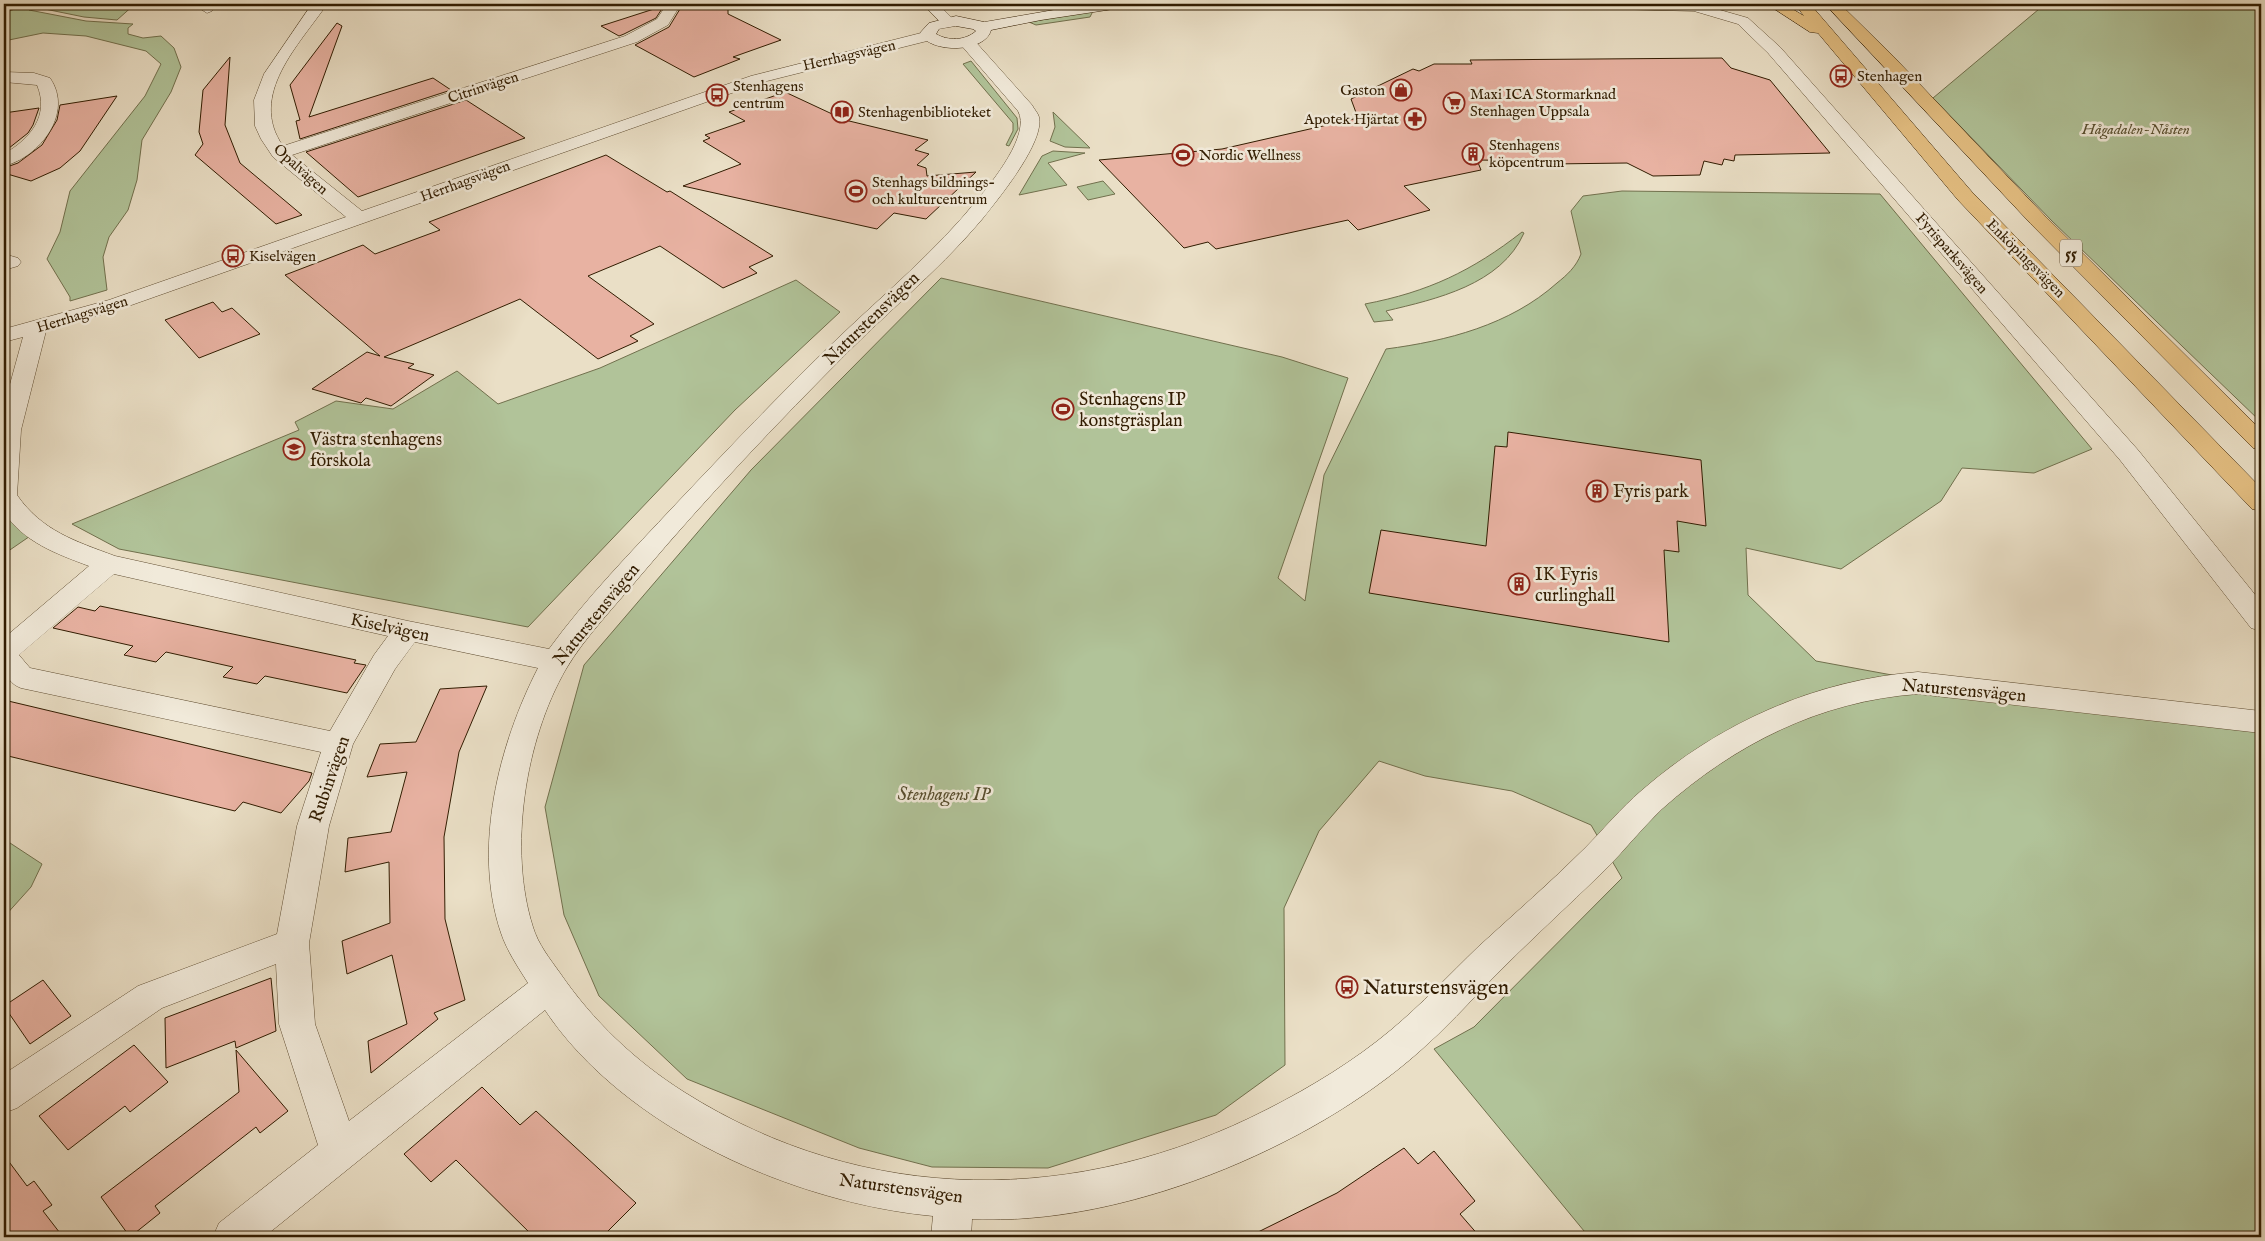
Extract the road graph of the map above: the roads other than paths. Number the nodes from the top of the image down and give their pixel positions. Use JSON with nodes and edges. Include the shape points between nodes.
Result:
{"nodes":[{"id":1,"x":320,"y":4,"type":"edge"},
{"id":2,"x":674,"y":4,"type":"edge"},
{"id":3,"x":930,"y":4,"type":"edge"},
{"id":4,"x":1120,"y":4,"type":"edge"},
{"id":5,"x":1576,"y":4,"type":"edge"},
{"id":6,"x":1774,"y":4,"type":"edge"},
{"id":7,"x":1802,"y":4,"type":"edge"},
{"id":8,"x":1832,"y":4,"type":"edge"},
{"id":9,"x":948,"y":22,"type":"junction"},
{"id":10,"x":982,"y":27,"type":"junction"},
{"id":11,"x":929,"y":36,"type":"junction"},
{"id":12,"x":1828,"y":37,"type":"junction"},
{"id":13,"x":966,"y":42,"type":"junction"},
{"id":14,"x":4,"y":77,"type":"edge"},
{"id":15,"x":280,"y":153,"type":"junction"},
{"id":16,"x":4,"y":161,"type":"edge"},
{"id":17,"x":386,"y":194,"type":"dead end"},
{"id":18,"x":344,"y":208,"type":"junction"},
{"id":19,"x":360,"y":219,"type":"junction"},
{"id":20,"x":275,"y":232,"type":"dead end"},
{"id":21,"x":36,"y":328,"type":"junction"},
{"id":22,"x":4,"y":336,"type":"edge"},
{"id":23,"x":6,"y":430,"type":"edge"},
{"id":24,"x":2261,"y":443,"type":"edge"},
{"id":25,"x":2261,"y":502,"type":"edge"},
{"id":26,"x":108,"y":564,"type":"junction"},
{"id":27,"x":2261,"y":621,"type":"edge"},
{"id":28,"x":408,"y":631,"type":"junction"},
{"id":29,"x":4,"y":655,"type":"edge"},
{"id":30,"x":555,"y":661,"type":"junction"},
{"id":31,"x":2261,"y":722,"type":"edge"},
{"id":32,"x":338,"y":744,"type":"junction"},
{"id":33,"x":292,"y":943,"type":"junction"},
{"id":34,"x":549,"y":988,"type":"junction"},
{"id":35,"x":4,"y":1096,"type":"edge"},
{"id":36,"x":340,"y":1152,"type":"junction"},
{"id":37,"x":954,"y":1198,"type":"junction"},
{"id":38,"x":233,"y":1237,"type":"edge"},
{"id":39,"x":950,"y":1237,"type":"edge"}],
"edges":[{"from":1,"to":15,"type":"street","name":"Opalvägen","via":[[276,64],[261,103],[263,124],[271,143]]},
{"from":2,"to":15,"type":"street","name":"Citrinvägen","via":[[667,20],[631,39]]},
{"from":3,"to":9,"type":"street"},
{"from":4,"to":10,"type":"street"},
{"from":5,"to":27,"type":"street","name":"Fyrisparksvägen","via":[[1694,7],[1743,21],[1774,50],[2129,455]]},
{"from":6,"to":12,"type":"main road"},
{"from":7,"to":12,"type":"main road","name":"Enköpingsvägen","number":"55"},
{"from":8,"to":24,"type":"main road","number":"55","via":[[2038,220]]},
{"from":9,"to":10,"type":"street","via":[[972,23]]},
{"from":9,"to":11,"type":"street","via":[[930,30]]},
{"from":10,"to":13,"type":"street","via":[[982,36]]},
{"from":11,"to":13,"type":"street","via":[[940,42]]},
{"from":11,"to":19,"type":"street","name":"Herrhagsvägen","via":[[757,79]]},
{"from":12,"to":25,"type":"main road","name":"Enköpingsvägen","number":"55","via":[[1965,196]]},
{"from":13,"to":30,"type":"street","name":"Naturstensvägen","via":[[1026,109],[1031,121],[1027,137],[1008,171],[984,204],[950,241],[772,416],[699,494]]},
{"from":14,"to":16,"type":"street","via":[[34,78],[44,82],[51,101],[48,120],[40,134],[22,151]]},
{"from":15,"to":18,"type":"street","name":"Opalvägen"},
{"from":17,"to":18,"type":"street"},
{"from":18,"to":19,"type":"street","name":"Opalvägen"},
{"from":18,"to":20,"type":"street"},
{"from":19,"to":21,"type":"street","name":"Herrhagsvägen","via":[[116,304]]},
{"from":21,"to":22,"type":"street","name":"Herrhagsvägen"},
{"from":21,"to":23,"type":"street","name":"Kiselvägen"},
{"from":23,"to":26,"type":"street","name":"Kiselvägen","via":[[5,495],[15,510],[36,532]]},
{"from":26,"to":28,"type":"street","name":"Kiselvägen"},
{"from":26,"to":29,"type":"street"},
{"from":28,"to":30,"type":"street","name":"Kiselvägen"},
{"from":28,"to":32,"type":"street","name":"Rubinvägen","via":[[384,662]]},
{"from":29,"to":32,"type":"street","via":[[21,677]]},
{"from":30,"to":34,"type":"street","name":"Naturstensvägen","via":[[529,718],[508,794],[505,859],[517,933]]},
{"from":31,"to":37,"type":"street","name":"Naturstensvägen","via":[[1918,683],[1877,685],[1766,722],[1708,755],[1651,801],[1598,856],[1382,1059],[1288,1120],[1198,1159],[1122,1183],[1031,1199]]},
{"from":32,"to":33,"type":"street","name":"Rubinvägen","via":[[313,826]]},
{"from":33,"to":35,"type":"street","via":[[150,997]]},
{"from":33,"to":36,"type":"street","name":"Rubinvägen","via":[[298,1024]]},
{"from":34,"to":36,"type":"street"},
{"from":34,"to":37,"type":"street","name":"Naturstensvägen","via":[[592,1041],[640,1085],[704,1125],[776,1162],[854,1186]]},
{"from":36,"to":38,"type":"street"},
{"from":37,"to":39,"type":"street"}]}
